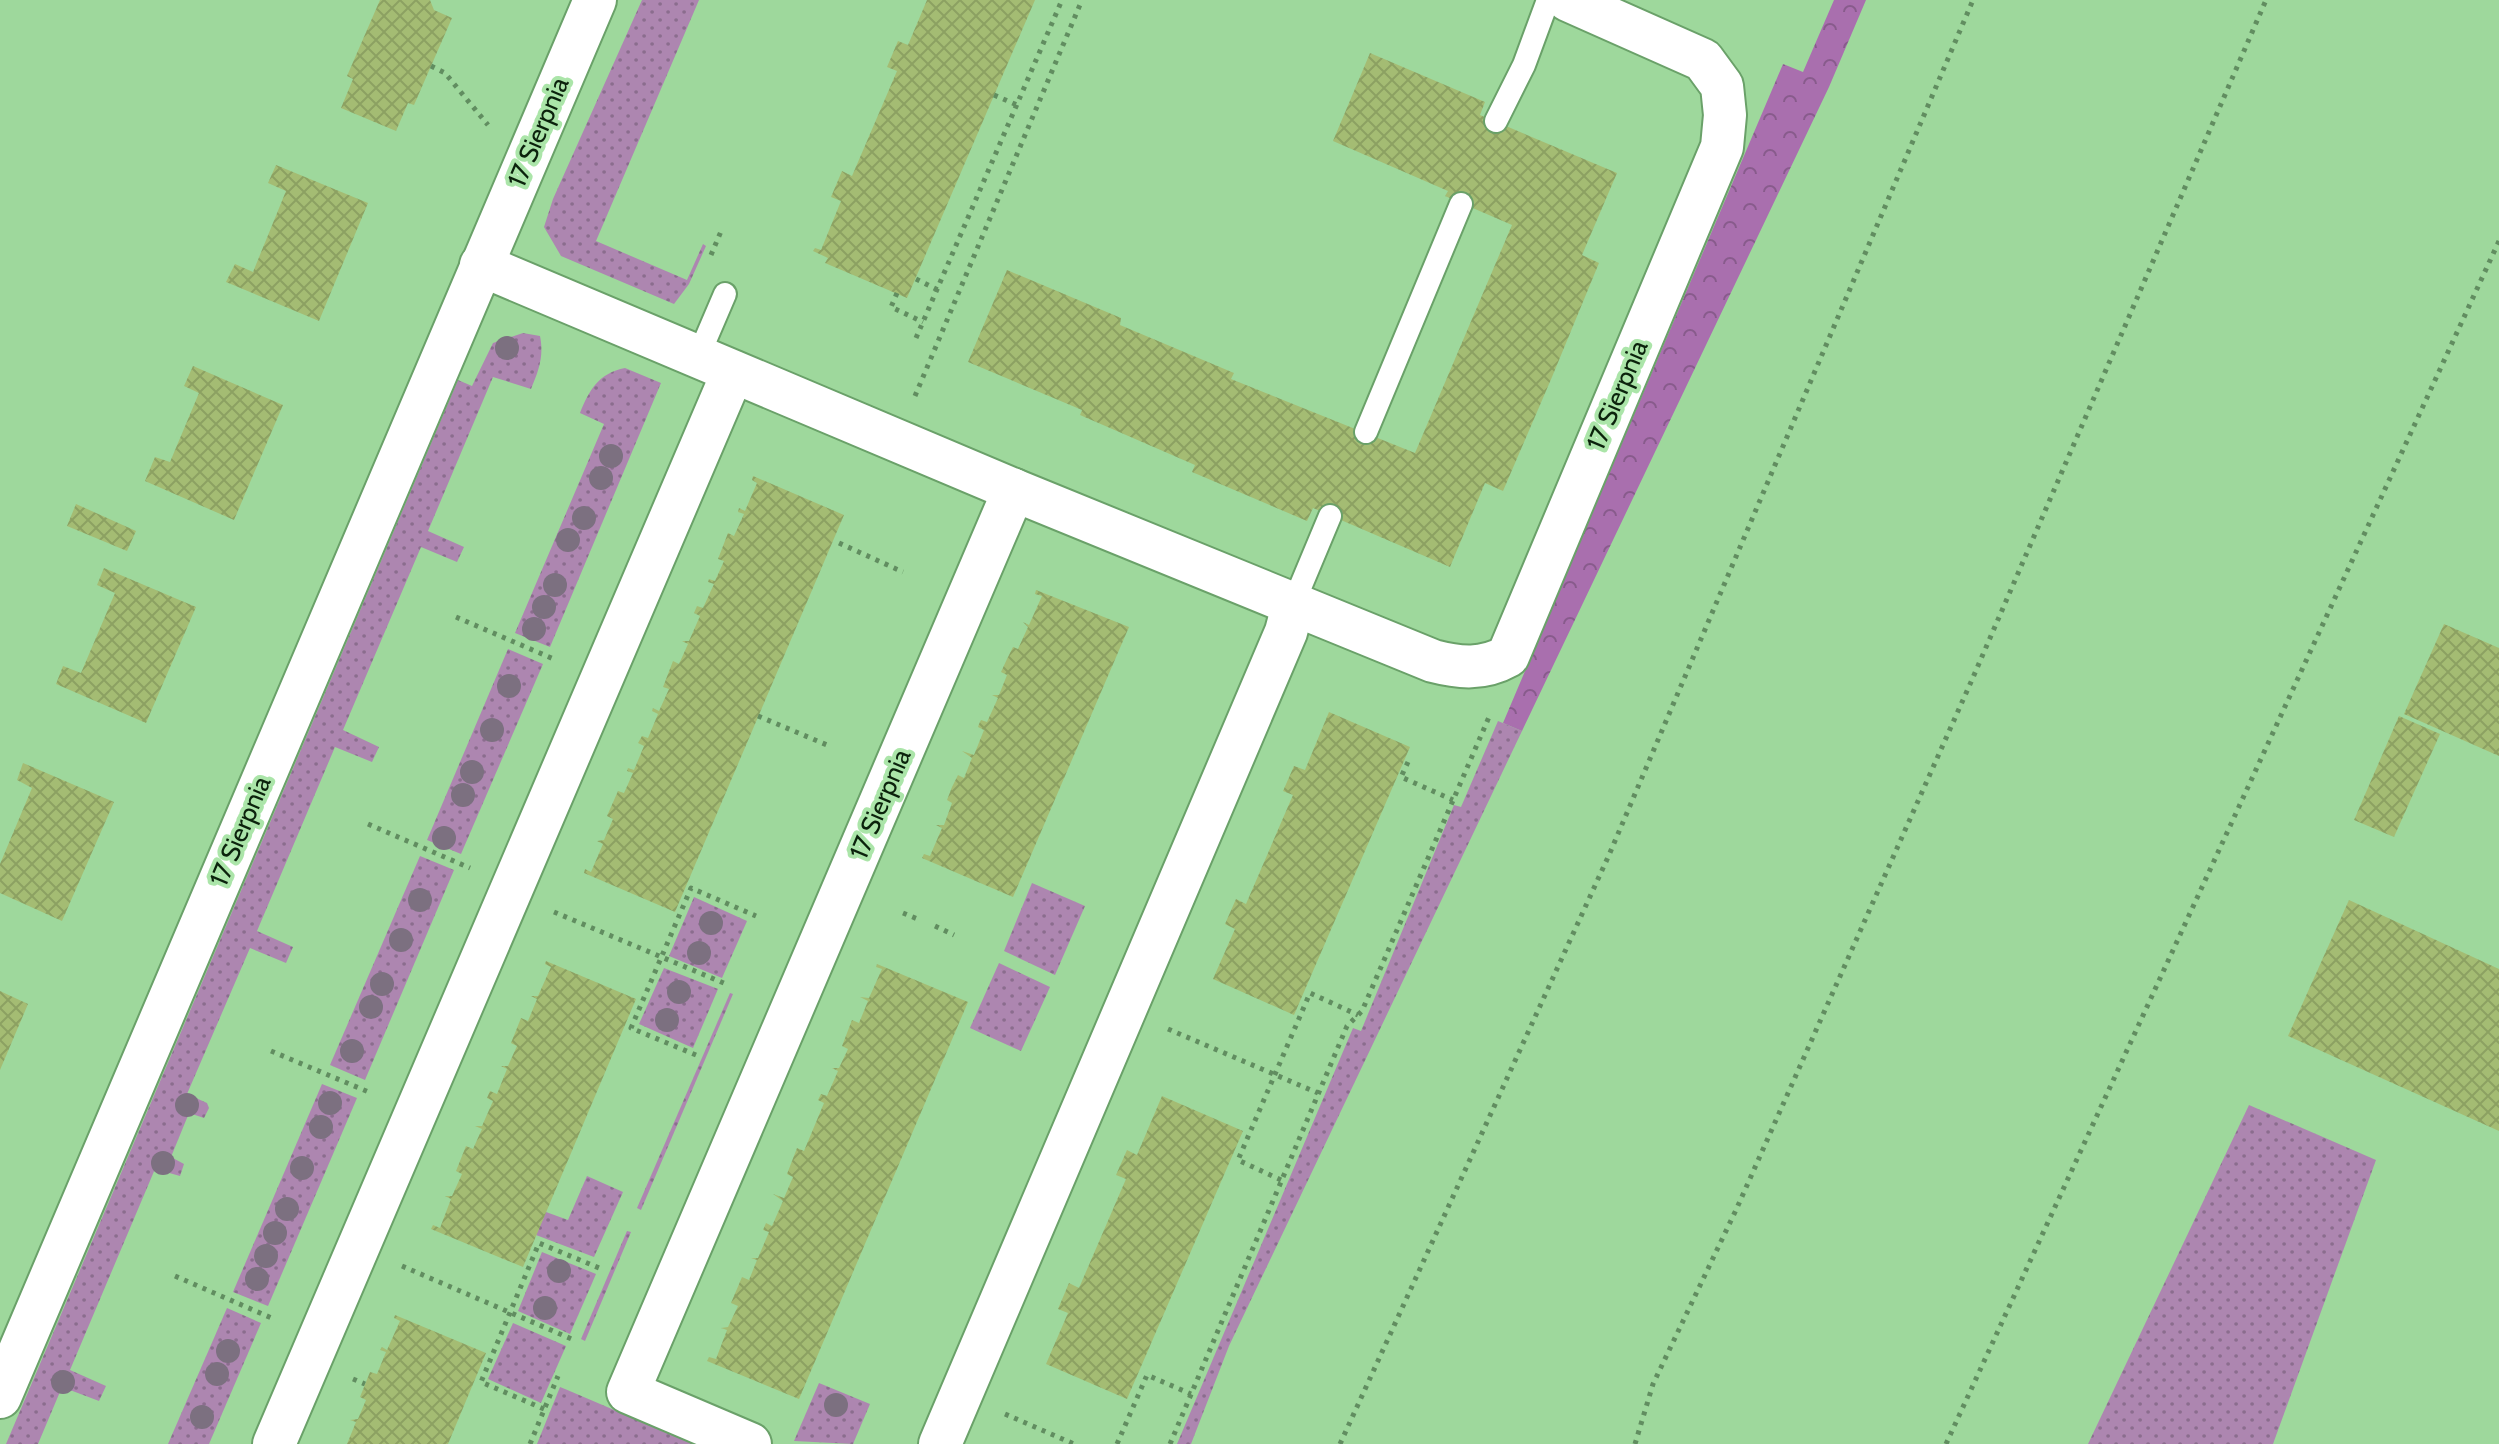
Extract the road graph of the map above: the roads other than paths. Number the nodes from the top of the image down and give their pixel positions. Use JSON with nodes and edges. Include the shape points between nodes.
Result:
{"nodes":[{"id":1,"x":595,"y":0,"type":"edge"},
{"id":2,"x":1548,"y":0,"type":"edge"},
{"id":3,"x":1568,"y":0,"type":"edge"},
{"id":4,"x":1496,"y":121,"type":"dead end"},
{"id":5,"x":1461,"y":204,"type":"dead end"},
{"id":6,"x":481,"y":265,"type":"junction"},
{"id":7,"x":725,"y":294,"type":"dead end"},
{"id":8,"x":715,"y":364,"type":"junction"},
{"id":9,"x":1366,"y":432,"type":"dead end"},
{"id":10,"x":1014,"y":490,"type":"junction"},
{"id":11,"x":1330,"y":516,"type":"dead end"},
{"id":12,"x":1294,"y":602,"type":"junction"},
{"id":13,"x":0,"y":1397,"type":"edge"},
{"id":14,"x":274,"y":1444,"type":"edge"},
{"id":15,"x":750,"y":1444,"type":"edge"},
{"id":16,"x":940,"y":1444,"type":"edge"}],
"edges":[{"from":1,"to":6,"type":"street","name":"17 Sierpnia"},
{"from":2,"to":4,"type":"lane"},
{"from":3,"to":12,"type":"street","name":"17 Sierpnia","via":[[1703,60],[1722,86],[1725,115],[1722,147],[1508,656],[1473,667],[1433,661]]},
{"from":5,"to":9,"type":"lane"},
{"from":6,"to":8,"type":"street","name":"17 Sierpnia"},
{"from":6,"to":13,"type":"street","name":"17 Sierpnia"},
{"from":7,"to":8,"type":"lane"},
{"from":8,"to":10,"type":"street","name":"17 Sierpnia"},
{"from":8,"to":14,"type":"street"},
{"from":10,"to":12,"type":"street","name":"17 Sierpnia"},
{"from":10,"to":15,"type":"street","name":"17 Sierpnia","via":[[628,1392]]},
{"from":11,"to":12,"type":"lane"},
{"from":12,"to":16,"type":"street","via":[[1286,632]]}]}
